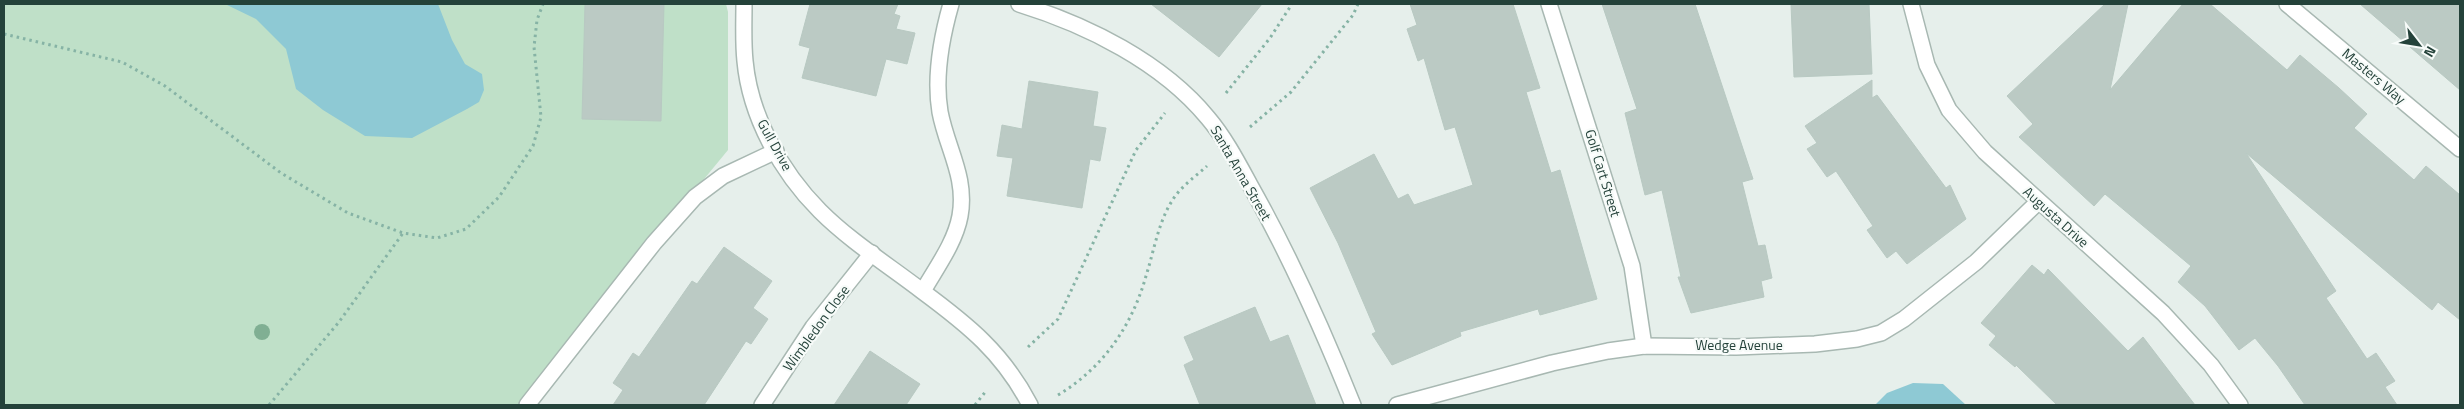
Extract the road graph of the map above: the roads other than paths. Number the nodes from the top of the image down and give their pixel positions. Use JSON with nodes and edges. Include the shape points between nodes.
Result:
{"nodes":[{"id":1,"x":744,"y":4,"type":"edge"},
{"id":2,"x":952,"y":4,"type":"edge"},
{"id":3,"x":1019,"y":4,"type":"edge"},
{"id":4,"x":1549,"y":4,"type":"edge"},
{"id":5,"x":1911,"y":4,"type":"edge"},
{"id":6,"x":2287,"y":4,"type":"edge"},
{"id":7,"x":2460,"y":149,"type":"edge"},
{"id":8,"x":776,"y":151,"type":"junction"},
{"id":9,"x":2038,"y":202,"type":"junction"},
{"id":10,"x":872,"y":253,"type":"junction"},
{"id":11,"x":923,"y":291,"type":"junction"},
{"id":12,"x":1644,"y":346,"type":"junction"},
{"id":13,"x":527,"y":405,"type":"edge"},
{"id":14,"x":762,"y":405,"type":"edge"},
{"id":15,"x":1030,"y":405,"type":"edge"},
{"id":16,"x":1353,"y":405,"type":"edge"},
{"id":17,"x":1397,"y":405,"type":"edge"},
{"id":18,"x":2240,"y":405,"type":"edge"}],
"edges":[{"from":1,"to":8,"type":"street","name":"Gull Drive","via":[[745,61],[750,91],[760,122]]},
{"from":2,"to":11,"type":"street","via":[[943,32],[937,82],[941,114],[961,182],[960,216]]},
{"from":3,"to":16,"type":"street","name":"Santa Anna Street","via":[[1083,29],[1122,49],[1182,92],[1205,114],[1262,205],[1317,316]]},
{"from":4,"to":12,"type":"street","name":"Golf Cart Street","via":[[1632,266]]},
{"from":5,"to":9,"type":"street","name":"Augusta Drive","via":[[1927,65],[1949,110],[1985,152]]},
{"from":6,"to":7,"type":"street","name":"Masters Way"},
{"from":8,"to":10,"type":"street","name":"Gull Drive","via":[[821,212]]},
{"from":8,"to":13,"type":"street","via":[[723,176],[695,197],[654,243]]},
{"from":9,"to":12,"type":"street","name":"Wedge Avenue","via":[[1976,262],[1904,320],[1881,333],[1815,344]]},
{"from":9,"to":18,"type":"street","name":"Augusta Drive","via":[[2163,313],[2211,365]]},
{"from":10,"to":11,"type":"street","name":"Gull Drive"},
{"from":10,"to":14,"type":"street","name":"Wimbledon Close","via":[[813,327]]},
{"from":11,"to":15,"type":"street","name":"Gull Drive","via":[[964,321],[997,354]]},
{"from":12,"to":17,"type":"street","name":"Wedge Avenue","via":[[1552,363]]}]}
